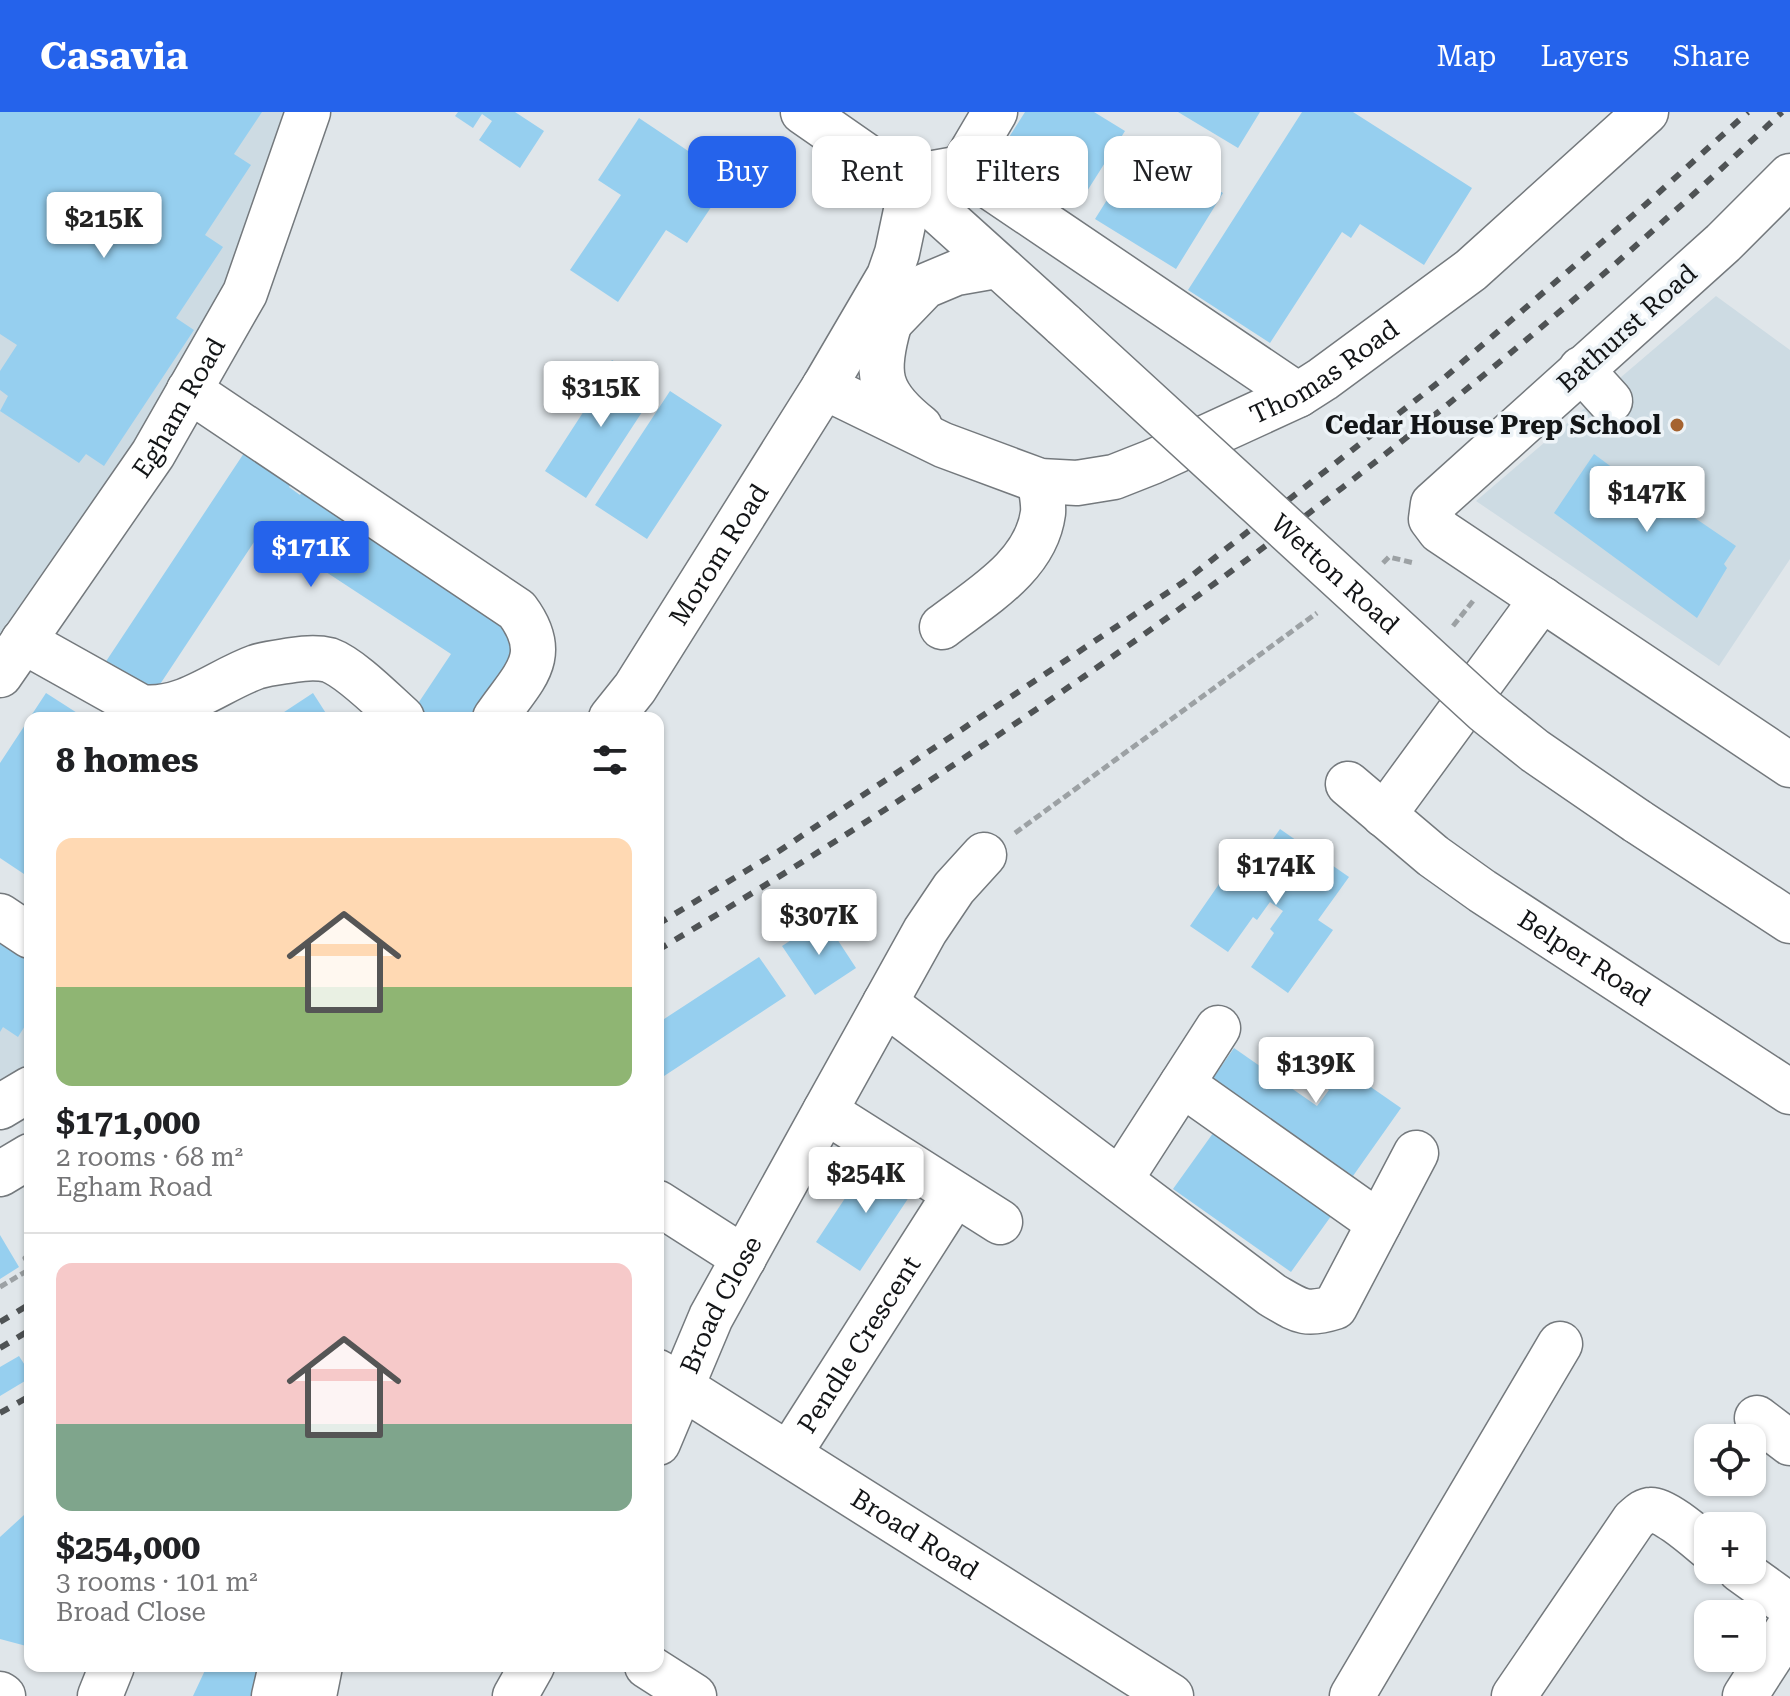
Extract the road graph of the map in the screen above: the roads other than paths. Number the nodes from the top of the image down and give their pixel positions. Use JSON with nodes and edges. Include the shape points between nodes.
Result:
{"nodes":[{"id":1,"x":308,"y":112,"type":"edge"},
{"id":2,"x":803,"y":112,"type":"edge"},
{"id":3,"x":995,"y":112,"type":"edge"},
{"id":4,"x":1646,"y":112,"type":"edge"},
{"id":5,"x":838,"y":136,"type":"edge"},
{"id":6,"x":981,"y":136,"type":"edge"},
{"id":7,"x":1790,"y":176,"type":"edge"},
{"id":8,"x":931,"y":206,"type":"edge"},
{"id":9,"x":907,"y":208,"type":"edge"},
{"id":10,"x":1021,"y":208,"type":"edge"},
{"id":11,"x":996,"y":266,"type":"junction"},
{"id":12,"x":889,"y":325,"type":"junction"},
{"id":13,"x":1581,"y":369,"type":"junction"},
{"id":14,"x":824,"y":387,"type":"junction"},
{"id":15,"x":189,"y":390,"type":"junction"},
{"id":16,"x":1298,"y":395,"type":"junction"},
{"id":17,"x":1610,"y":401,"type":"dead end"},
{"id":18,"x":943,"y":445,"type":"junction"},
{"id":19,"x":1040,"y":481,"type":"junction"},
{"id":20,"x":1542,"y":599,"type":"junction"},
{"id":21,"x":942,"y":627,"type":"dead end"},
{"id":22,"x":11,"y":658,"type":"edge"},
{"id":23,"x":395,"y":712,"type":"edge"},
{"id":24,"x":499,"y":712,"type":"edge"},
{"id":25,"x":616,"y":712,"type":"edge"},
{"id":26,"x":1790,"y":765,"type":"edge"},
{"id":27,"x":1348,"y":784,"type":"dead end"},
{"id":28,"x":1384,"y":815,"type":"junction"},
{"id":29,"x":984,"y":855,"type":"road end"},
{"id":30,"x":0,"y":916,"type":"edge"},
{"id":31,"x":1790,"y":921,"type":"edge"},
{"id":32,"x":24,"y":932,"type":"edge"},
{"id":33,"x":885,"y":1003,"type":"junction"},
{"id":34,"x":1218,"y":1028,"type":"dead end"},
{"id":35,"x":1182,"y":1084,"type":"junction"},
{"id":36,"x":1790,"y":1092,"type":"edge"},
{"id":37,"x":24,"y":1093,"type":"edge"},
{"id":38,"x":0,"y":1107,"type":"edge"},
{"id":39,"x":825,"y":1111,"type":"junction"},
{"id":40,"x":1416,"y":1153,"type":"dead end"},
{"id":41,"x":24,"y":1160,"type":"edge"},
{"id":42,"x":0,"y":1174,"type":"edge"},
{"id":43,"x":1120,"y":1180,"type":"junction"},
{"id":44,"x":955,"y":1194,"type":"junction"},
{"id":45,"x":664,"y":1207,"type":"edge"},
{"id":46,"x":1000,"y":1222,"type":"dead end"},
{"id":47,"x":1379,"y":1223,"type":"junction"},
{"id":48,"x":744,"y":1258,"type":"junction"},
{"id":49,"x":1560,"y":1344,"type":"dead end"},
{"id":50,"x":670,"y":1380,"type":"edge"},
{"id":51,"x":664,"y":1412,"type":"edge"},
{"id":52,"x":789,"y":1454,"type":"junction"},
{"id":53,"x":1694,"y":1536,"type":"edge"},
{"id":54,"x":1759,"y":1584,"type":"edge"},
{"id":55,"x":1790,"y":1606,"type":"edge"},
{"id":56,"x":1790,"y":1626,"type":"edge"},
{"id":57,"x":110,"y":1672,"type":"edge"},
{"id":58,"x":280,"y":1672,"type":"edge"},
{"id":59,"x":319,"y":1672,"type":"edge"},
{"id":60,"x":529,"y":1672,"type":"edge"},
{"id":61,"x":656,"y":1672,"type":"edge"},
{"id":62,"x":1790,"y":1672,"type":"edge"},
{"id":63,"x":100,"y":1696,"type":"edge"},
{"id":64,"x":274,"y":1696,"type":"edge"},
{"id":65,"x":314,"y":1696,"type":"edge"},
{"id":66,"x":515,"y":1696,"type":"edge"},
{"id":67,"x":694,"y":1696,"type":"edge"},
{"id":68,"x":1171,"y":1696,"type":"edge"},
{"id":69,"x":1352,"y":1696,"type":"edge"},
{"id":70,"x":1514,"y":1696,"type":"edge"},
{"id":71,"x":1745,"y":1696,"type":"edge"},
{"id":72,"x":1775,"y":1696,"type":"edge"}],
"edges":[{"from":1,"to":15,"type":"street","name":"Egham Road","via":[[252,279]]},
{"from":2,"to":5,"type":"street","name":"Wetton Road"},
{"from":3,"to":6,"type":"street"},
{"from":4,"to":16,"type":"street","name":"Thomas Road","via":[[1471,270]]},
{"from":7,"to":13,"type":"street","name":"Bathurst Road"},
{"from":8,"to":11,"type":"street","name":"Wetton Road"},
{"from":9,"to":14,"type":"street","name":"Morom Road","via":[[889,276]]},
{"from":10,"to":16,"type":"street"},
{"from":11,"to":12,"type":"street","name":"Morom Road","via":[[956,273],[925,286]]},
{"from":11,"to":31,"type":"street","name":"Wetton Road","bridge":true,"via":[[1485,711],[1535,751]]},
{"from":12,"to":14,"type":"street","name":"Morom Road"},
{"from":12,"to":18,"type":"street","name":"Thomas Road","via":[[880,370],[886,389],[895,406]]},
{"from":13,"to":17,"type":"street"},
{"from":13,"to":20,"type":"street","name":"Bathurst Road","via":[[1433,504],[1431,512],[1440,531]]},
{"from":14,"to":18,"type":"street","name":"Thomas Road"},
{"from":14,"to":25,"type":"street","name":"Morom Road"},
{"from":15,"to":22,"type":"street","name":"Egham Road","via":[[153,454]]},
{"from":15,"to":24,"type":"street","via":[[517,610],[535,646],[531,666]]},
{"from":16,"to":19,"type":"street","name":"Thomas Road","via":[[1114,477]]},
{"from":18,"to":19,"type":"street","name":"Thomas Road"},
{"from":19,"to":21,"type":"street","via":[[1043,511],[1025,557]]},
{"from":20,"to":26,"type":"street"},
{"from":20,"to":28,"type":"street"},
{"from":22,"to":23,"type":"street","via":[[141,707],[161,708],[256,667],[308,657],[331,661]]},
{"from":27,"to":28,"type":"street","name":"Belper Road"},
{"from":28,"to":36,"type":"street","name":"Belper Road","via":[[1482,891]]},
{"from":29,"to":33,"type":"street","name":"Broad Close","via":[[925,931]]},
{"from":30,"to":32,"type":"street"},
{"from":33,"to":39,"type":"street","name":"Broad Close"},
{"from":33,"to":43,"type":"street"},
{"from":34,"to":35,"type":"street"},
{"from":35,"to":43,"type":"street"},
{"from":35,"to":47,"type":"street"},
{"from":37,"to":38,"type":"street"},
{"from":39,"to":44,"type":"street"},
{"from":39,"to":48,"type":"street","name":"Broad Close"},
{"from":40,"to":47,"type":"street"},
{"from":41,"to":42,"type":"street"},
{"from":43,"to":47,"type":"street","via":[[1272,1295],[1315,1314],[1335,1307]]},
{"from":44,"to":46,"type":"street"},
{"from":44,"to":52,"type":"street","name":"Pendle Crescent"},
{"from":45,"to":48,"type":"street"},
{"from":48,"to":50,"type":"street","name":"Broad Close"},
{"from":49,"to":69,"type":"street"},
{"from":50,"to":51,"type":"street","name":"Broad Close"},
{"from":50,"to":52,"type":"street","name":"Broad Road"},
{"from":52,"to":68,"type":"street","name":"Broad Road"},
{"from":53,"to":70,"type":"street","via":[[1660,1511],[1650,1510],[1634,1520]]},
{"from":54,"to":55,"type":"street"},
{"from":56,"to":71,"type":"street"},
{"from":57,"to":63,"type":"street"},
{"from":58,"to":64,"type":"street"},
{"from":59,"to":65,"type":"street"},
{"from":60,"to":66,"type":"street"},
{"from":61,"to":67,"type":"street"},
{"from":62,"to":72,"type":"street"}]}
